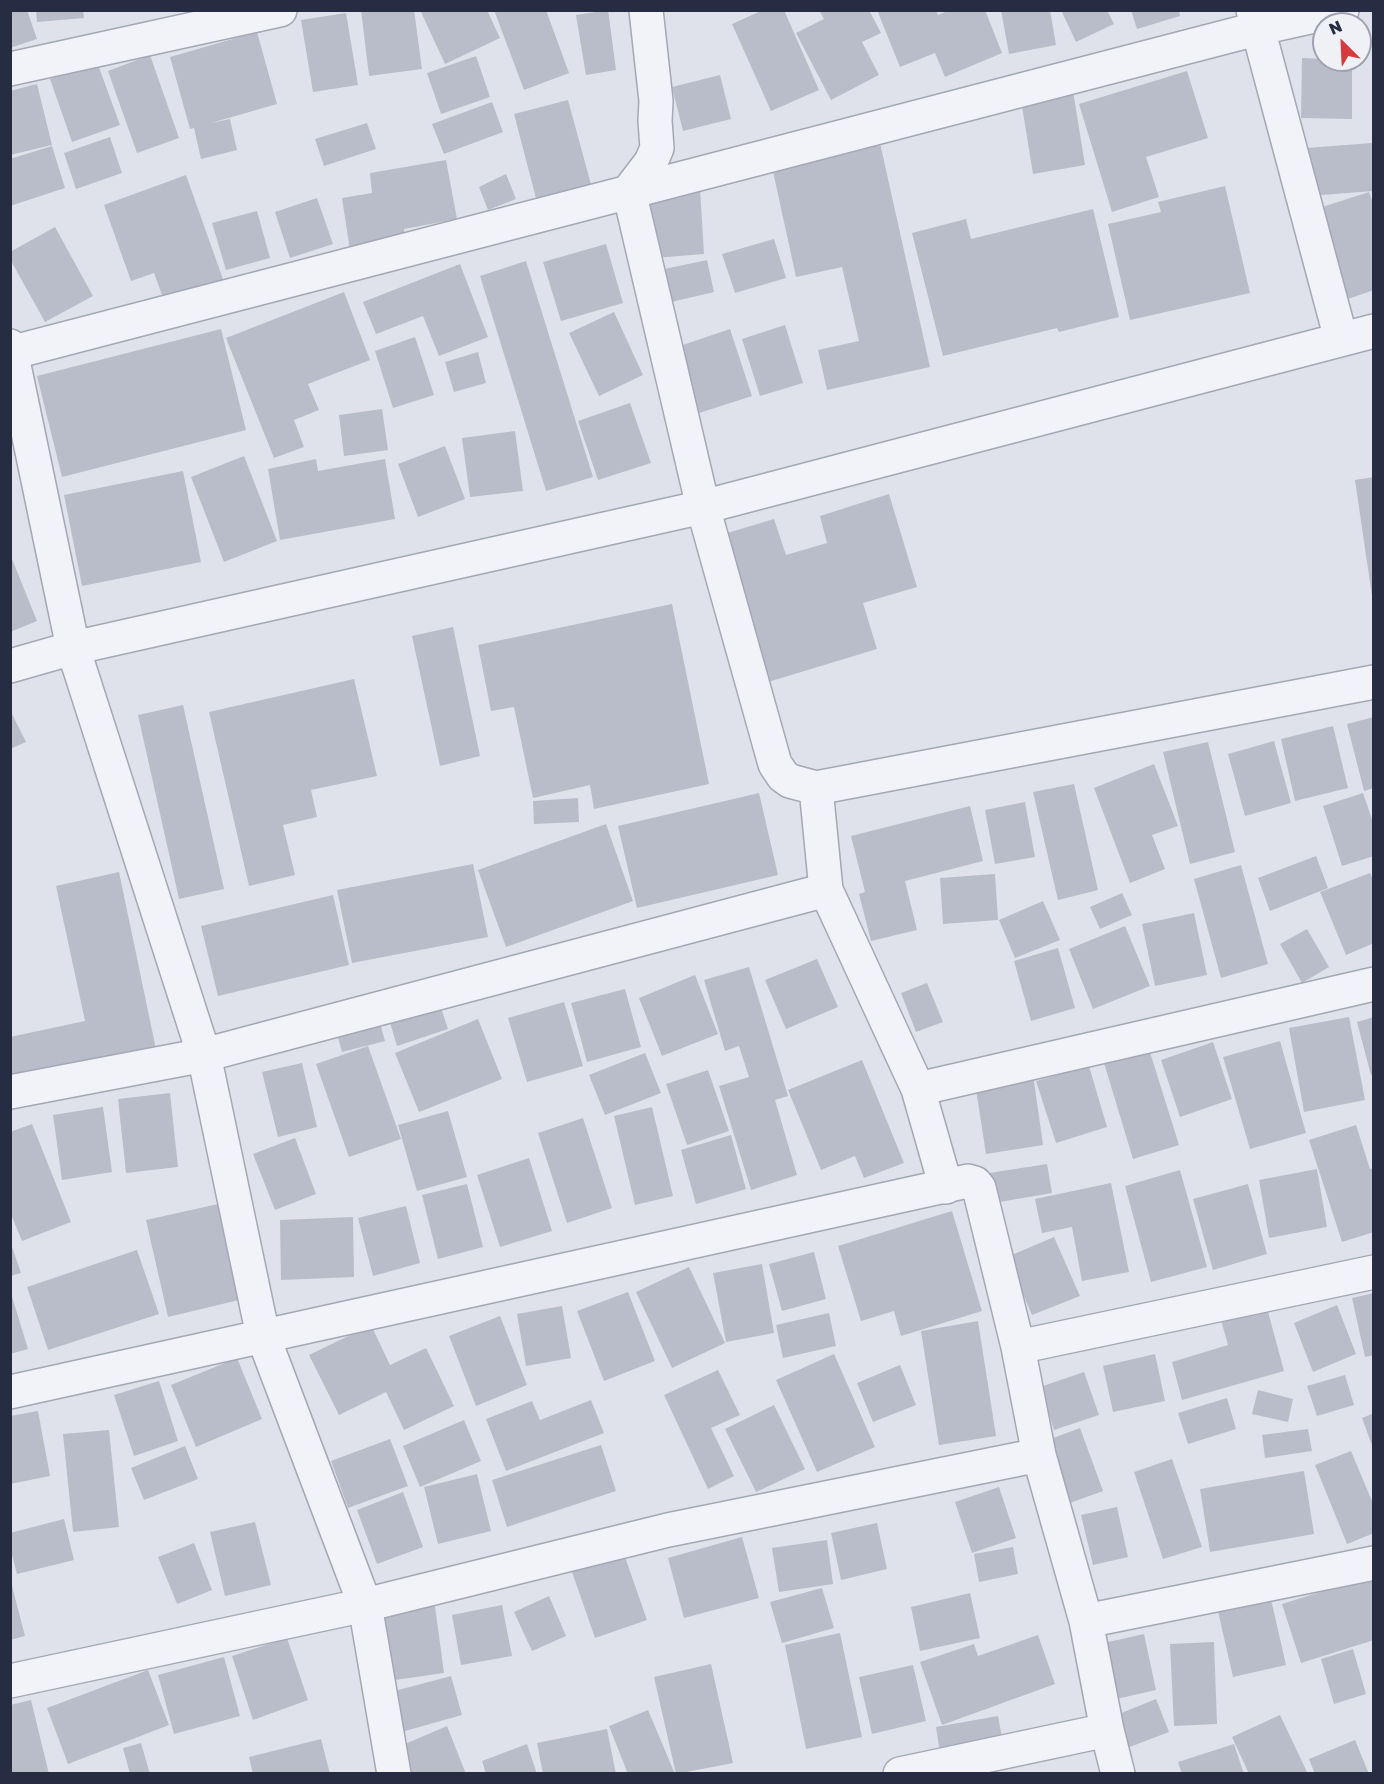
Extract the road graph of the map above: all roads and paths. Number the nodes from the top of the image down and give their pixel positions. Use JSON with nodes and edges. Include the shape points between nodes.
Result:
{"nodes":[{"id":1,"x":280,"y":10,"type":"edge"},
{"id":2,"x":646,"y":10,"type":"edge"},
{"id":3,"x":1342,"y":10,"type":"edge"},
{"id":4,"x":1255,"y":20,"type":"edge"},
{"id":5,"x":10,"y":69,"type":"edge"},
{"id":6,"x":629,"y":191,"type":"junction"},
{"id":7,"x":1374,"y":331,"type":"edge"},
{"id":8,"x":1341,"y":339,"type":"junction"},
{"id":9,"x":11,"y":350,"type":"edge"},
{"id":10,"x":703,"y":507,"type":"junction"},
{"id":11,"x":73,"y":648,"type":"junction"},
{"id":12,"x":10,"y":666,"type":"edge"},
{"id":13,"x":1374,"y":682,"type":"edge"},
{"id":14,"x":816,"y":788,"type":"junction"},
{"id":15,"x":826,"y":890,"type":"junction"},
{"id":16,"x":1374,"y":984,"type":"edge"},
{"id":17,"x":204,"y":1055,"type":"junction"},
{"id":18,"x":918,"y":1089,"type":"junction"},
{"id":19,"x":10,"y":1092,"type":"edge"},
{"id":20,"x":945,"y":1187,"type":"junction"},
{"id":21,"x":1374,"y":1272,"type":"edge"},
{"id":22,"x":263,"y":1336,"type":"junction"},
{"id":23,"x":1018,"y":1347,"type":"junction"},
{"id":24,"x":10,"y":1392,"type":"edge"},
{"id":25,"x":1038,"y":1455,"type":"junction"},
{"id":26,"x":1374,"y":1563,"type":"edge"},
{"id":27,"x":365,"y":1605,"type":"junction"},
{"id":28,"x":1086,"y":1621,"type":"junction"},
{"id":29,"x":10,"y":1681,"type":"edge"},
{"id":30,"x":1107,"y":1730,"type":"junction"},
{"id":31,"x":394,"y":1773,"type":"edge"},
{"id":32,"x":900,"y":1773,"type":"edge"},
{"id":33,"x":1118,"y":1773,"type":"edge"}],
"edges":[{"from":1,"to":5,"type":"street"},
{"from":2,"to":6,"type":"street","via":[[657,148]]},
{"from":3,"to":4,"type":"street"},
{"from":4,"to":6,"type":"street"},
{"from":4,"to":8,"type":"street"},
{"from":6,"to":9,"type":"street"},
{"from":6,"to":10,"type":"street"},
{"from":7,"to":8,"type":"street"},
{"from":8,"to":10,"type":"street"},
{"from":9,"to":11,"type":"street"},
{"from":10,"to":11,"type":"street"},
{"from":10,"to":14,"type":"street","via":[[775,764],[790,781]]},
{"from":11,"to":12,"type":"street"},
{"from":11,"to":17,"type":"street"},
{"from":13,"to":14,"type":"street"},
{"from":14,"to":15,"type":"street"},
{"from":15,"to":17,"type":"street"},
{"from":15,"to":18,"type":"street"},
{"from":16,"to":18,"type":"street"},
{"from":17,"to":19,"type":"street"},
{"from":17,"to":22,"type":"street"},
{"from":18,"to":20,"type":"street"},
{"from":20,"to":22,"type":"street"},
{"from":20,"to":23,"type":"street","via":[[968,1181],[979,1188]]},
{"from":21,"to":23,"type":"street"},
{"from":22,"to":24,"type":"street"},
{"from":22,"to":27,"type":"street"},
{"from":23,"to":25,"type":"street"},
{"from":25,"to":27,"type":"street","via":[[668,1530]]},
{"from":25,"to":28,"type":"street"},
{"from":26,"to":28,"type":"street"},
{"from":27,"to":29,"type":"street"},
{"from":27,"to":31,"type":"street"},
{"from":28,"to":30,"type":"street"},
{"from":30,"to":32,"type":"street"},
{"from":30,"to":33,"type":"street"}]}
